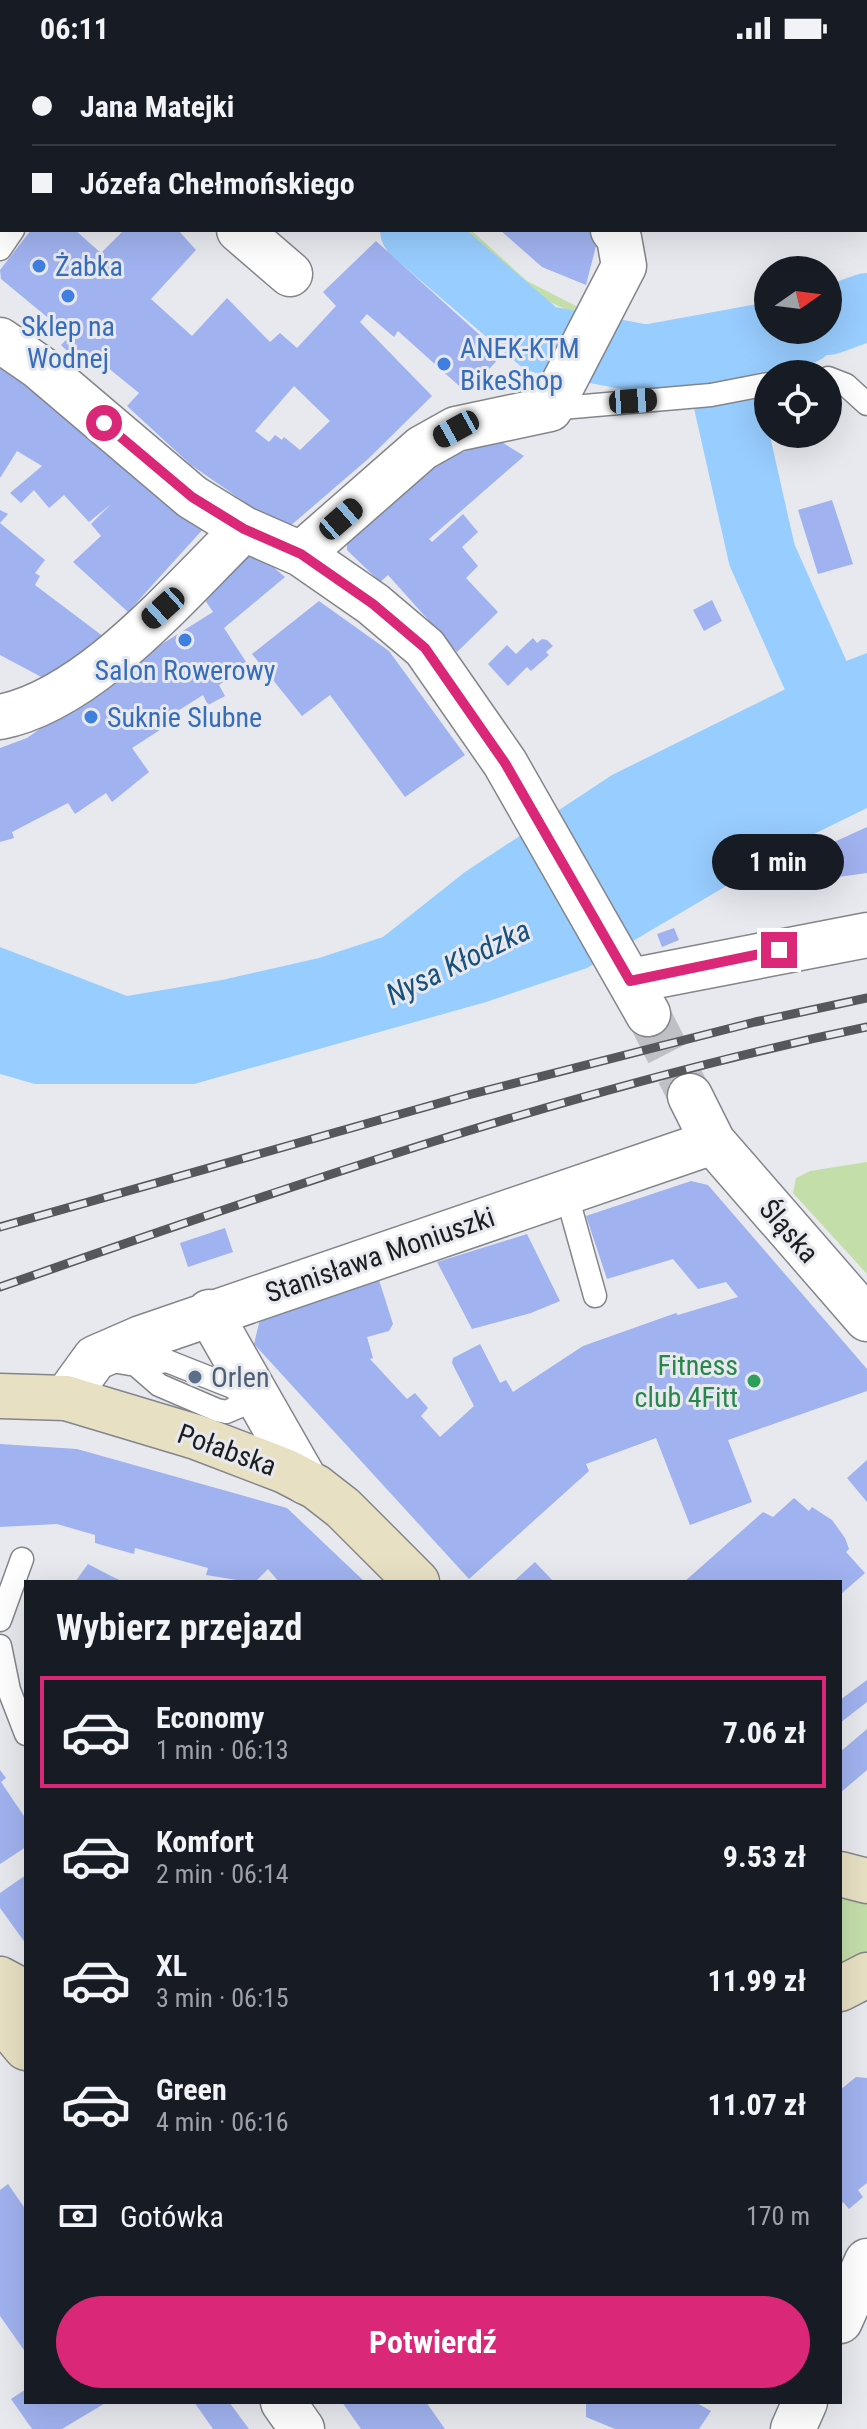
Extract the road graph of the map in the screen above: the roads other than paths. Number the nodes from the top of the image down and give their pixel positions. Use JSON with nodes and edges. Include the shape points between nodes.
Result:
{"nodes":[{"id":1,"x":12,"y":232,"type":"edge"},
{"id":2,"x":241,"y":232,"type":"edge"},
{"id":3,"x":614,"y":232,"type":"edge"},
{"id":4,"x":0,"y":249,"type":"edge"},
{"id":5,"x":290,"y":274,"type":"dead end"},
{"id":6,"x":0,"y":340,"type":"edge"},
{"id":7,"x":842,"y":383,"type":"edge"},
{"id":8,"x":754,"y":387,"type":"edge"},
{"id":9,"x":557,"y":395,"type":"junction"},
{"id":10,"x":867,"y":404,"type":"edge"},
{"id":11,"x":244,"y":529,"type":"junction"},
{"id":12,"x":301,"y":554,"type":"junction"},
{"id":13,"x":0,"y":717,"type":"edge"},
{"id":14,"x":867,"y":935,"type":"edge"},
{"id":15,"x":690,"y":1096,"type":"tunnel mouth"},
{"id":16,"x":713,"y":1142,"type":"junction"},
{"id":17,"x":566,"y":1192,"type":"junction"},
{"id":18,"x":595,"y":1296,"type":"dead end"},
{"id":19,"x":209,"y":1312,"type":"junction"},
{"id":20,"x":867,"y":1319,"type":"edge"},
{"id":21,"x":116,"y":1362,"type":"junction"},
{"id":22,"x":0,"y":1396,"type":"edge"},
{"id":23,"x":66,"y":1398,"type":"junction"},
{"id":24,"x":257,"y":1408,"type":"junction"},
{"id":25,"x":306,"y":1482,"type":"junction"},
{"id":26,"x":22,"y":1559,"type":"dead end"},
{"id":27,"x":415,"y":1580,"type":"edge"},
{"id":28,"x":0,"y":1620,"type":"edge"},
{"id":29,"x":0,"y":1646,"type":"edge"},
{"id":30,"x":24,"y":1729,"type":"edge"},
{"id":31,"x":842,"y":1875,"type":"edge"},
{"id":32,"x":867,"y":1881,"type":"edge"},
{"id":33,"x":867,"y":1975,"type":"edge"},
{"id":34,"x":0,"y":1979,"type":"edge"},
{"id":35,"x":842,"y":1988,"type":"edge"},
{"id":36,"x":24,"y":1992,"type":"edge"},
{"id":37,"x":0,"y":2017,"type":"edge"},
{"id":38,"x":24,"y":2046,"type":"edge"},
{"id":39,"x":24,"y":2061,"type":"edge"},
{"id":40,"x":0,"y":2072,"type":"edge"},
{"id":41,"x":867,"y":2261,"type":"edge"},
{"id":42,"x":842,"y":2317,"type":"edge"},
{"id":43,"x":284,"y":2404,"type":"edge"},
{"id":44,"x":804,"y":2404,"type":"edge"},
{"id":45,"x":302,"y":2429,"type":"edge"},
{"id":46,"x":793,"y":2429,"type":"edge"}],
"edges":[{"from":1,"to":4,"type":"lane"},
{"from":2,"to":5,"type":"street"},
{"from":3,"to":9,"type":"street","via":[[624,266]]},
{"from":6,"to":11,"type":"street","via":[[192,497]]},
{"from":7,"to":10,"type":"lane"},
{"from":8,"to":9,"type":"lane","via":[[711,395]]},
{"from":9,"to":12,"type":"street","via":[[456,429],[422,448]]},
{"from":11,"to":12,"type":"street"},
{"from":11,"to":13,"type":"street","via":[[107,658],[56,696]]},
{"from":12,"to":14,"type":"street","via":[[425,648],[505,763],[631,983]]},
{"from":15,"to":16,"type":"street","name":"Śląska"},
{"from":16,"to":17,"type":"street","name":"Stanisława Moniuszki"},
{"from":16,"to":20,"type":"street","name":"Śląska"},
{"from":17,"to":18,"type":"lane"},
{"from":17,"to":19,"type":"street","name":"Stanisława Moniuszki"},
{"from":19,"to":21,"type":"street","name":"Stanisława Moniuszki"},
{"from":19,"to":24,"type":"street"},
{"from":21,"to":23,"type":"street"},
{"from":21,"to":24,"type":"lane","via":[[167,1361],[235,1388]]},
{"from":22,"to":23,"type":"main road","name":"Połabska"},
{"from":23,"to":25,"type":"main road","name":"Połabska","via":[[196,1437]]},
{"from":24,"to":25,"type":"street"},
{"from":25,"to":27,"type":"main road","name":"Połabska","via":[[343,1508]]},
{"from":26,"to":28,"type":"lane"},
{"from":29,"to":30,"type":"lane"},
{"from":31,"to":32,"type":"main road"},
{"from":33,"to":35,"type":"main road"},
{"from":34,"to":36,"type":"main road"},
{"from":37,"to":38,"type":"main road"},
{"from":39,"to":40,"type":"main road"},
{"from":41,"to":42,"type":"street"},
{"from":43,"to":45,"type":"street"},
{"from":44,"to":46,"type":"street"}]}
